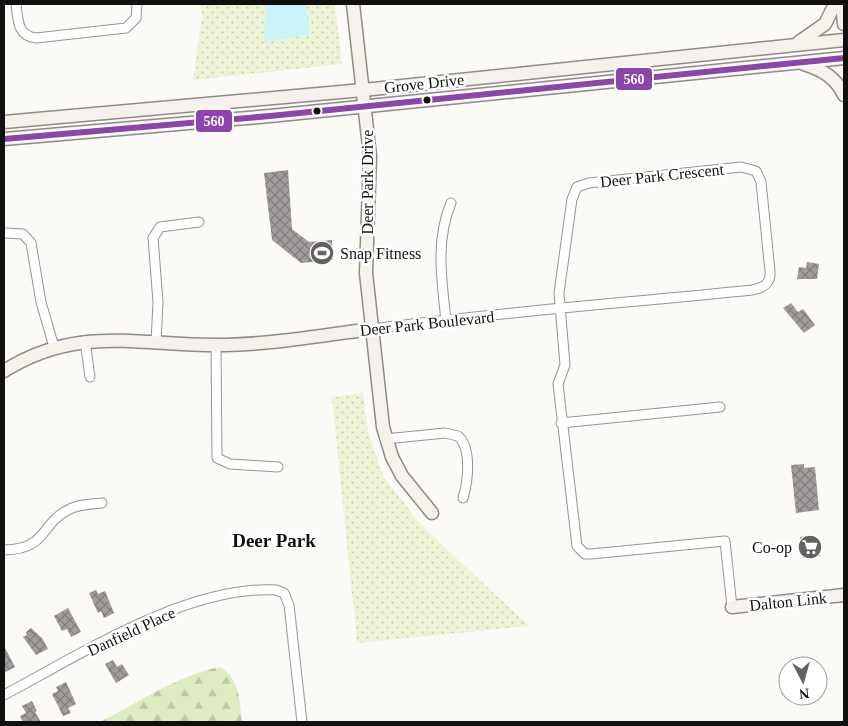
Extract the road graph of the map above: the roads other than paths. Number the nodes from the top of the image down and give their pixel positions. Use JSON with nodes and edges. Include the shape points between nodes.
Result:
{"nodes":[{"id":1,"x":16,"y":4,"type":"edge"},
{"id":2,"x":136,"y":4,"type":"edge"},
{"id":3,"x":353,"y":4,"type":"edge"},
{"id":4,"x":835,"y":4,"type":"edge"},
{"id":5,"x":842,"y":4,"type":"edge"},
{"id":6,"x":844,"y":24,"type":"edge"},
{"id":7,"x":844,"y":40,"type":"edge"},
{"id":8,"x":793,"y":45,"type":"junction"},
{"id":9,"x":844,"y":58,"type":"edge"},
{"id":10,"x":797,"y":62,"type":"junction"},
{"id":11,"x":363,"y":90,"type":"junction"},
{"id":12,"x":844,"y":95,"type":"edge"},
{"id":13,"x":365,"y":106,"type":"junction"},
{"id":14,"x":4,"y":122,"type":"edge"},
{"id":15,"x":4,"y":139,"type":"edge"},
{"id":16,"x":450,"y":202,"type":"dead end"},
{"id":17,"x":199,"y":222,"type":"dead end"},
{"id":18,"x":4,"y":233,"type":"edge"},
{"id":19,"x":767,"y":284,"type":"joint"},
{"id":20,"x":559,"y":310,"type":"junction"},
{"id":21,"x":446,"y":321,"type":"junction"},
{"id":22,"x":372,"y":329,"type":"junction"},
{"id":23,"x":86,"y":341,"type":"junction"},
{"id":24,"x":156,"y":342,"type":"junction"},
{"id":25,"x":216,"y":345,"type":"junction"},
{"id":26,"x":54,"y":347,"type":"junction"},
{"id":27,"x":4,"y":371,"type":"edge"},
{"id":28,"x":90,"y":377,"type":"dead end"},
{"id":29,"x":720,"y":407,"type":"dead end"},
{"id":30,"x":561,"y":423,"type":"junction"},
{"id":31,"x":385,"y":439,"type":"junction"},
{"id":32,"x":278,"y":467,"type":"dead end"},
{"id":33,"x":463,"y":498,"type":"dead end"},
{"id":34,"x":102,"y":503,"type":"dead end"},
{"id":35,"x":432,"y":513,"type":"dead end"},
{"id":36,"x":4,"y":550,"type":"edge"},
{"id":37,"x":844,"y":595,"type":"edge"},
{"id":38,"x":732,"y":607,"type":"joint"},
{"id":39,"x":4,"y":695,"type":"edge"},
{"id":40,"x":302,"y":722,"type":"edge"}],
"edges":[{"from":1,"to":2,"type":"street","via":[[19,27],[25,35],[36,38],[126,28],[136,18]]},
{"from":3,"to":11,"type":"main road","name":"Deer Park Drive"},
{"from":4,"to":8,"type":"main road","via":[[825,24]]},
{"from":5,"to":6,"type":"main road"},
{"from":7,"to":8,"type":"main road","name":"Grove Drive"},
{"from":8,"to":11,"type":"main road","name":"Grove Drive"},
{"from":9,"to":10,"type":"main road","name":"Grove Drive"},
{"from":10,"to":12,"type":"main road","via":[[832,77]]},
{"from":10,"to":13,"type":"main road","name":"Grove Drive"},
{"from":11,"to":13,"type":"main road","name":"Deer Park Drive"},
{"from":11,"to":14,"type":"main road","name":"Grove Drive"},
{"from":13,"to":15,"type":"main road","name":"Grove Drive"},
{"from":13,"to":22,"type":"main road","name":"Deer Park Drive","via":[[370,156],[366,273]]},
{"from":16,"to":21,"type":"street","via":[[441,245]]},
{"from":17,"to":24,"type":"street","via":[[160,227],[152,238],[158,302]]},
{"from":18,"to":26,"type":"street","via":[[23,234],[31,243],[41,302]]},
{"from":19,"to":20,"type":"street","name":"Deer Park Boulevard","via":[[752,290]]},
{"from":19,"to":20,"type":"street","name":"Deer Park Crescent","via":[[770,271],[762,182],[751,168],[589,183],[577,187],[572,199],[559,286]]},
{"from":20,"to":21,"type":"street","name":"Deer Park Boulevard"},
{"from":20,"to":30,"type":"street","via":[[565,365],[558,384]]},
{"from":21,"to":22,"type":"street","name":"Deer Park Boulevard"},
{"from":22,"to":25,"type":"main road","name":"Deer Park Boulevard"},
{"from":22,"to":31,"type":"main road","name":"Deer Park Drive"},
{"from":23,"to":24,"type":"main road","name":"Deer Park Boulevard"},
{"from":23,"to":26,"type":"main road","name":"Deer Park Boulevard"},
{"from":23,"to":28,"type":"street"},
{"from":24,"to":25,"type":"main road","name":"Deer Park Boulevard"},
{"from":25,"to":32,"type":"street","via":[[217,458],[230,464]]},
{"from":26,"to":27,"type":"main road","name":"Deer Park Boulevard"},
{"from":29,"to":30,"type":"street"},
{"from":30,"to":38,"type":"street","via":[[575,540],[580,551],[591,554],[726,541]]},
{"from":31,"to":33,"type":"street","via":[[445,433],[458,436],[465,447],[468,476]]},
{"from":31,"to":35,"type":"main road","name":"Deer Park Drive","via":[[402,476]]},
{"from":34,"to":36,"type":"street","via":[[67,510],[31,544]]},
{"from":37,"to":38,"type":"main road","name":"Dalton Link"},
{"from":39,"to":40,"type":"street","name":"Danfield Place","via":[[163,613],[225,595],[276,590],[284,593],[290,605]]}]}
